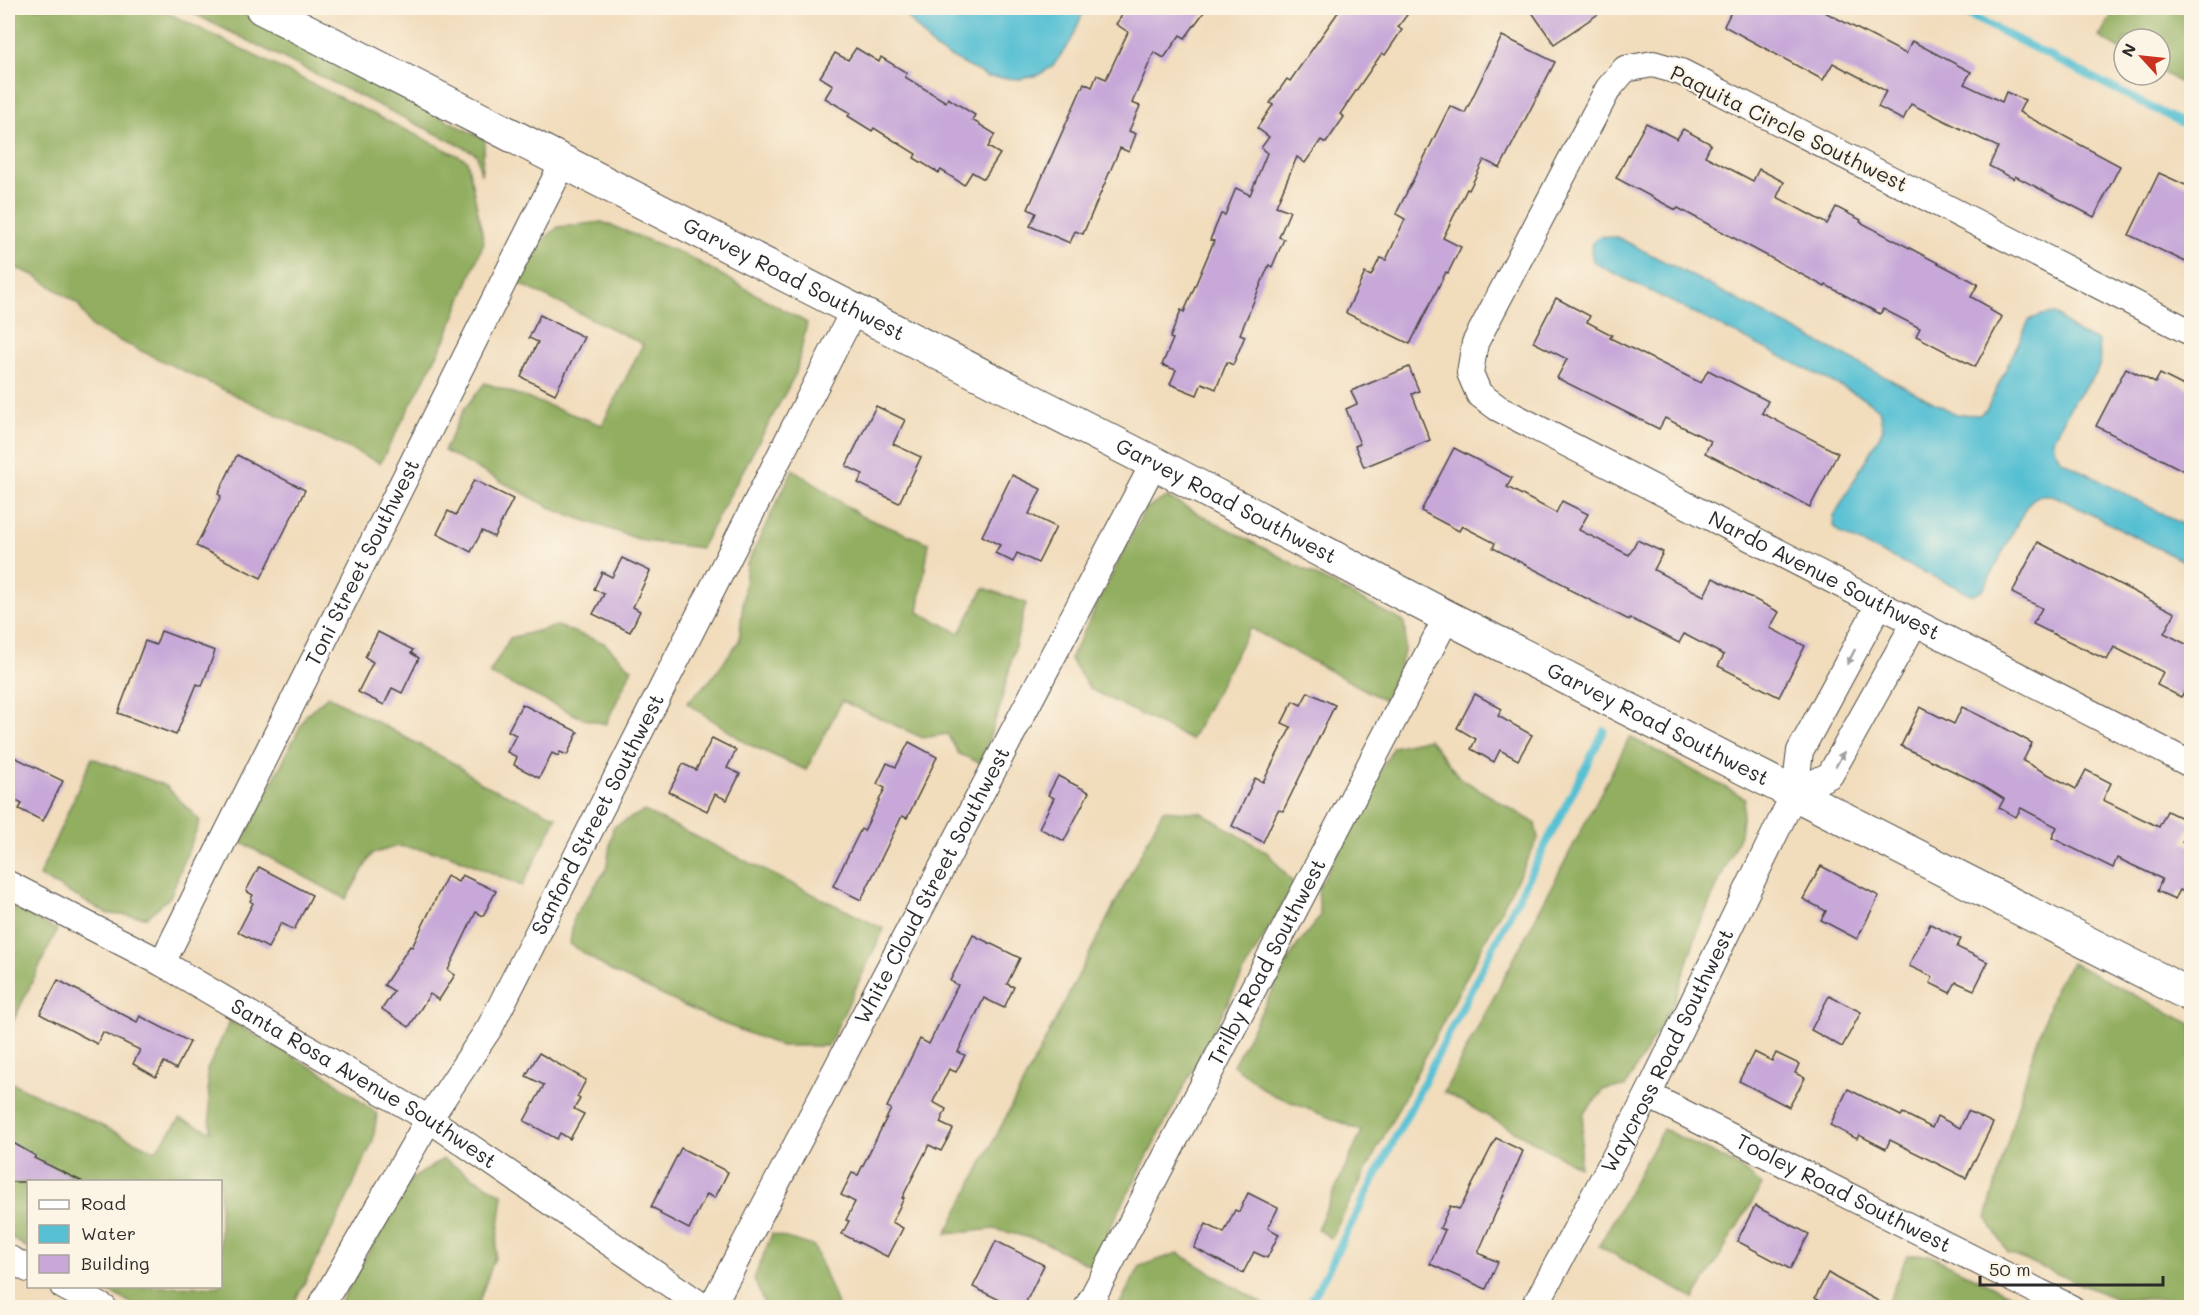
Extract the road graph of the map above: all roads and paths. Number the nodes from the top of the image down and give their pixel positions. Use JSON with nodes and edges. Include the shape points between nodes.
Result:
{"nodes":[{"id":1,"x":262,"y":8,"type":"edge"},
{"id":2,"x":564,"y":161,"type":"junction"},
{"id":3,"x":854,"y":310,"type":"junction"},
{"id":4,"x":2192,"y":333,"type":"edge"},
{"id":5,"x":1470,"y":373,"type":"joint"},
{"id":6,"x":1154,"y":464,"type":"junction"},
{"id":7,"x":1879,"y":605,"type":"junction"},
{"id":8,"x":1448,"y":616,"type":"junction"},
{"id":9,"x":1914,"y":624,"type":"junction"},
{"id":10,"x":2192,"y":765,"type":"edge"},
{"id":11,"x":1795,"y":792,"type":"junction"},
{"id":12,"x":8,"y":884,"type":"edge"},
{"id":13,"x":162,"y":963,"type":"junction"},
{"id":14,"x":2192,"y":996,"type":"edge"},
{"id":15,"x":1648,"y":1095,"type":"junction"},
{"id":16,"x":429,"y":1119,"type":"junction"},
{"id":17,"x":8,"y":1258,"type":"edge"},
{"id":18,"x":27,"y":1268,"type":"edge"},
{"id":19,"x":65,"y":1288,"type":"edge"},
{"id":20,"x":104,"y":1308,"type":"edge"},
{"id":21,"x":320,"y":1308,"type":"edge"},
{"id":22,"x":705,"y":1308,"type":"edge"},
{"id":23,"x":711,"y":1308,"type":"edge"},
{"id":24,"x":1087,"y":1308,"type":"edge"},
{"id":25,"x":1534,"y":1308,"type":"edge"},
{"id":26,"x":2071,"y":1308,"type":"edge"}],
"edges":[{"from":1,"to":2,"type":"street","name":"Garvey Road Southwest"},
{"from":2,"to":3,"type":"street","name":"Garvey Road Southwest"},
{"from":2,"to":13,"type":"street","name":"Toni Street Southwest"},
{"from":3,"to":6,"type":"street","name":"Garvey Road Southwest"},
{"from":3,"to":16,"type":"street","name":"Sanford Street Southwest","via":[[490,1028]]},
{"from":4,"to":5,"type":"street","name":"Paquita Circle Southwest","via":[[1682,72],[1653,64],[1625,69],[1608,88],[1475,342]]},
{"from":5,"to":7,"type":"street","name":"Nardo Avenue Southwest","via":[[1479,394],[1498,408]]},
{"from":6,"to":8,"type":"street","name":"Garvey Road Southwest"},
{"from":6,"to":23,"type":"street","name":"White Cloud Street Southwest"},
{"from":7,"to":9,"type":"street","name":"Nardo Avenue Southwest"},
{"from":7,"to":11,"type":"street","name":"Waycross Road Southwest","one_way":true,"via":[[1800,752]]},
{"from":8,"to":11,"type":"street","name":"Garvey Road Southwest"},
{"from":8,"to":24,"type":"street","name":"Trilby Road Southwest"},
{"from":9,"to":10,"type":"street","name":"Nardo Avenue Southwest"},
{"from":11,"to":9,"type":"street","one_way":true,"via":[[1830,776]]},
{"from":11,"to":14,"type":"street","name":"Garvey Road Southwest"},
{"from":11,"to":15,"type":"street","name":"Waycross Road Southwest"},
{"from":12,"to":13,"type":"street","name":"Santa Rosa Avenue Southwest"},
{"from":13,"to":16,"type":"street","name":"Santa Rosa Avenue Southwest"},
{"from":15,"to":25,"type":"street","name":"Waycross Road Southwest"},
{"from":15,"to":26,"type":"street","name":"Tooley Road Southwest"},
{"from":16,"to":21,"type":"street","name":"Sanford Street Southwest"},
{"from":16,"to":22,"type":"street","name":"Santa Rosa Avenue Southwest"},
{"from":17,"to":18,"type":"street"},
{"from":19,"to":20,"type":"street"}]}
